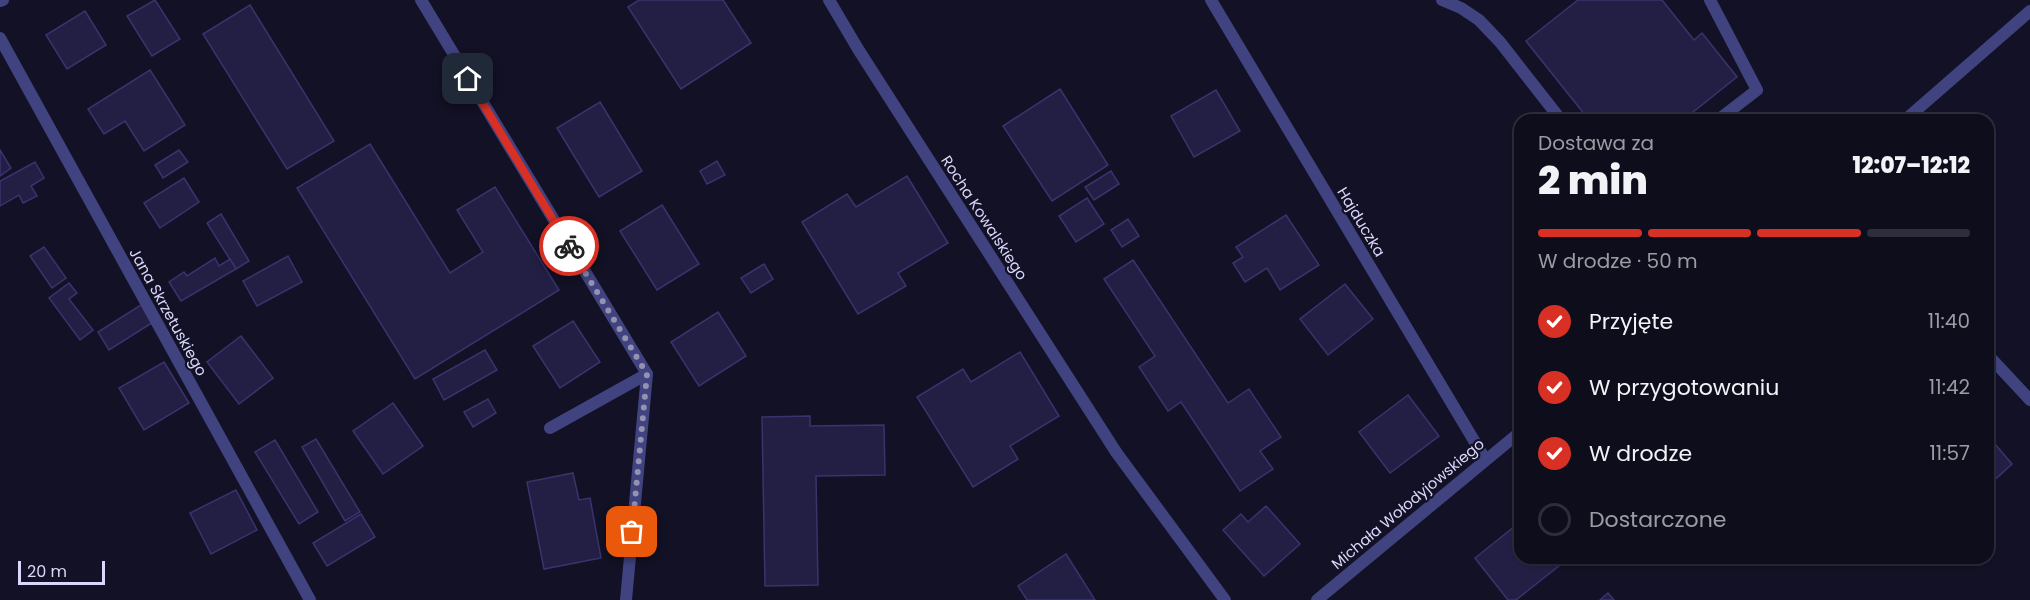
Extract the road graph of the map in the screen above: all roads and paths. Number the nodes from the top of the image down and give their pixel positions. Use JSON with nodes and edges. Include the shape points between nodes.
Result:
{"nodes":[{"id":1,"x":421,"y":0,"type":"edge"},
{"id":2,"x":829,"y":0,"type":"edge"},
{"id":3,"x":1211,"y":0,"type":"edge"},
{"id":4,"x":1710,"y":0,"type":"edge"},
{"id":5,"x":1451,"y":1,"type":"edge"},
{"id":6,"x":2030,"y":11,"type":"edge"},
{"id":7,"x":0,"y":38,"type":"edge"},
{"id":8,"x":1556,"y":114,"type":"edge"},
{"id":9,"x":1726,"y":114,"type":"edge"},
{"id":10,"x":1912,"y":114,"type":"edge"},
{"id":11,"x":1994,"y":361,"type":"edge"},
{"id":12,"x":647,"y":374,"type":"junction"},
{"id":13,"x":2030,"y":400,"type":"edge"},
{"id":14,"x":550,"y":428,"type":"dead end"},
{"id":15,"x":1514,"y":437,"type":"edge"},
{"id":16,"x":1485,"y":459,"type":"junction"},
{"id":17,"x":310,"y":600,"type":"edge"},
{"id":18,"x":626,"y":600,"type":"edge"},
{"id":19,"x":1225,"y":600,"type":"edge"},
{"id":20,"x":1317,"y":600,"type":"edge"}],
"edges":[{"from":1,"to":12,"type":"street"},
{"from":2,"to":19,"type":"street","name":"Rocha Kowalskiego","via":[[1116,452]]},
{"from":3,"to":16,"type":"street","name":"Hajduczka"},
{"from":4,"to":9,"type":"street","via":[[1757,90]]},
{"from":5,"to":8,"type":"street","via":[[1479,20],[1500,42]]},
{"from":6,"to":10,"type":"street"},
{"from":7,"to":17,"type":"street","name":"Jana Skrzetuskiego"},
{"from":11,"to":13,"type":"street"},
{"from":12,"to":14,"type":"street"},
{"from":12,"to":18,"type":"street"},
{"from":15,"to":16,"type":"street","name":"Michała Wołodyjowskiego"},
{"from":16,"to":20,"type":"street","name":"Michała Wołodyjowskiego"}]}
